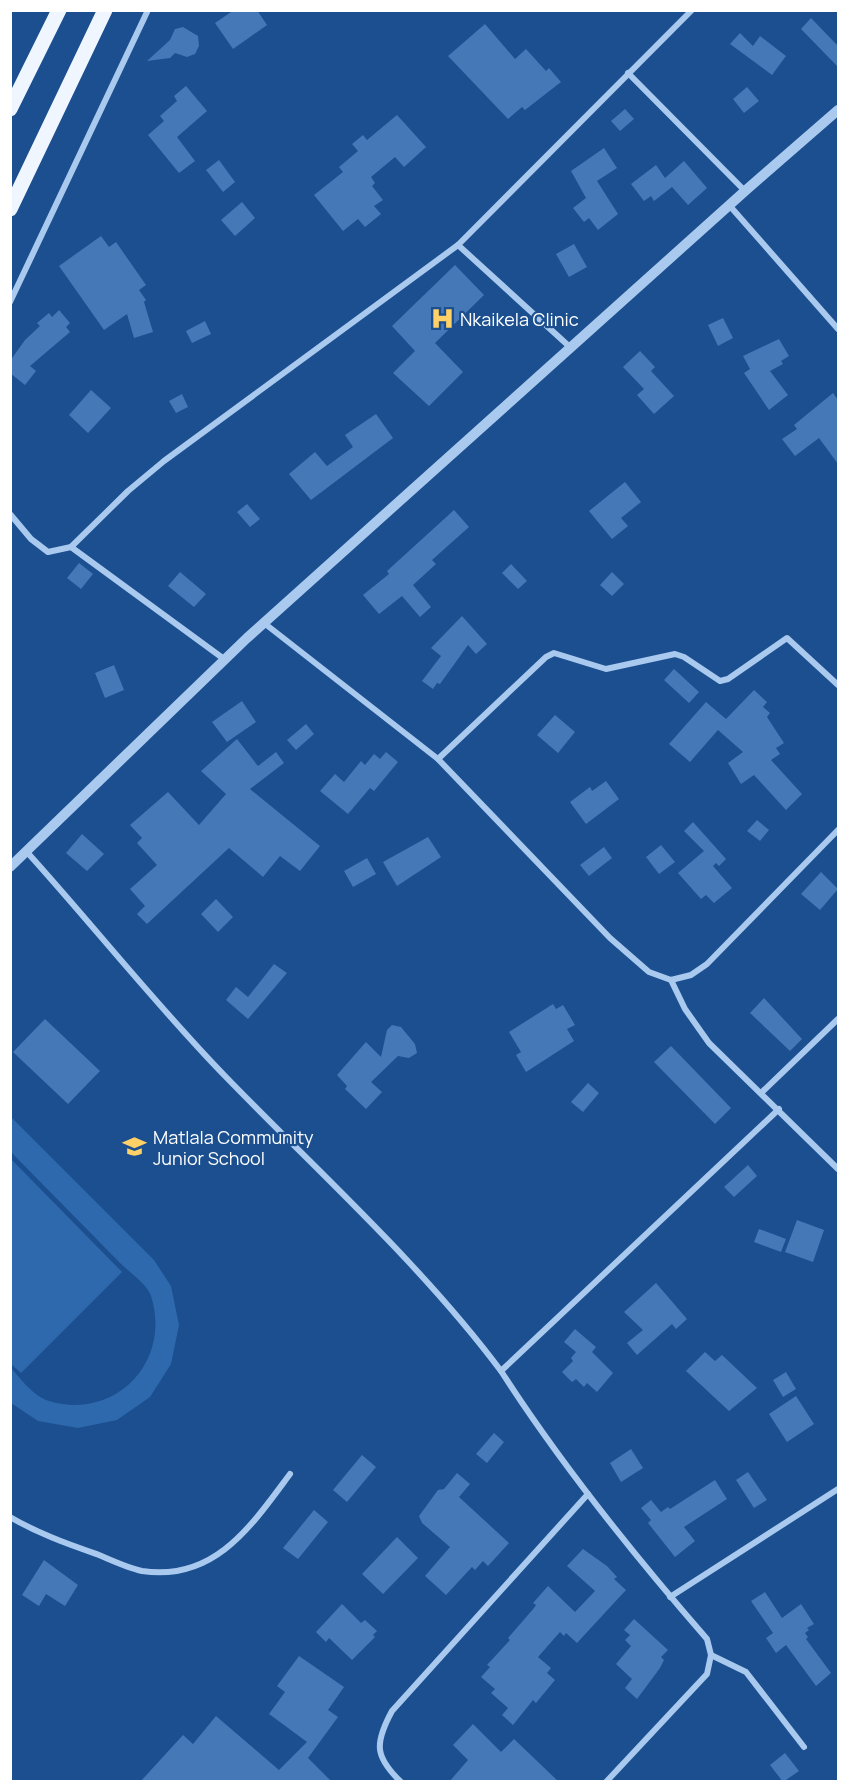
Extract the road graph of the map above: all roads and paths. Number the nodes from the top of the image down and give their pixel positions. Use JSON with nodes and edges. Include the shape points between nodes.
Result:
{"nodes":[{"id":1,"x":59,"y":10,"type":"edge"},
{"id":2,"x":105,"y":10,"type":"edge"},
{"id":3,"x":148,"y":10,"type":"edge"},
{"id":4,"x":692,"y":10,"type":"edge"},
{"id":5,"x":628,"y":74,"type":"junction"},
{"id":6,"x":10,"y":109,"type":"edge"},
{"id":7,"x":838,"y":110,"type":"edge"},
{"id":8,"x":745,"y":191,"type":"junction"},
{"id":9,"x":729,"y":205,"type":"junction"},
{"id":10,"x":10,"y":208,"type":"edge"},
{"id":11,"x":458,"y":245,"type":"junction"},
{"id":12,"x":10,"y":302,"type":"edge"},
{"id":13,"x":838,"y":329,"type":"edge"},
{"id":14,"x":571,"y":348,"type":"junction"},
{"id":15,"x":10,"y":514,"type":"edge"},
{"id":16,"x":71,"y":547,"type":"junction"},
{"id":17,"x":264,"y":623,"type":"junction"},
{"id":18,"x":225,"y":659,"type":"junction"},
{"id":19,"x":838,"y":685,"type":"edge"},
{"id":20,"x":438,"y":759,"type":"junction"},
{"id":21,"x":838,"y":830,"type":"edge"},
{"id":22,"x":26,"y":851,"type":"junction"},
{"id":23,"x":10,"y":867,"type":"edge"},
{"id":24,"x":671,"y":980,"type":"junction"},
{"id":25,"x":838,"y":1019,"type":"edge"},
{"id":26,"x":761,"y":1092,"type":"junction"},
{"id":27,"x":779,"y":1109,"type":"junction"},
{"id":28,"x":838,"y":1169,"type":"edge"},
{"id":29,"x":501,"y":1371,"type":"junction"},
{"id":30,"x":290,"y":1474,"type":"dead end"},
{"id":31,"x":838,"y":1489,"type":"edge"},
{"id":32,"x":588,"y":1494,"type":"junction"},
{"id":33,"x":10,"y":1517,"type":"edge"},
{"id":34,"x":670,"y":1597,"type":"junction"},
{"id":35,"x":711,"y":1655,"type":"junction"},
{"id":36,"x":804,"y":1747,"type":"dead end"},
{"id":37,"x":401,"y":1782,"type":"edge"},
{"id":38,"x":606,"y":1782,"type":"edge"}],
"edges":[{"from":1,"to":6,"type":"main road"},
{"from":2,"to":10,"type":"main road"},
{"from":3,"to":12,"type":"street"},
{"from":4,"to":5,"type":"street"},
{"from":5,"to":8,"type":"street"},
{"from":5,"to":11,"type":"street"},
{"from":7,"to":8,"type":"street"},
{"from":8,"to":9,"type":"street"},
{"from":9,"to":13,"type":"street"},
{"from":9,"to":14,"type":"street"},
{"from":11,"to":14,"type":"street"},
{"from":11,"to":16,"type":"street","via":[[164,461]]},
{"from":14,"to":17,"type":"street"},
{"from":15,"to":16,"type":"street","via":[[40,548],[48,552]]},
{"from":16,"to":18,"type":"street"},
{"from":17,"to":18,"type":"street"},
{"from":17,"to":20,"type":"street"},
{"from":18,"to":22,"type":"street"},
{"from":19,"to":20,"type":"street","via":[[787,638],[720,681],[675,654],[606,669],[554,652]]},
{"from":20,"to":24,"type":"street","via":[[610,938],[649,972]]},
{"from":21,"to":24,"type":"street","via":[[707,964],[691,975]]},
{"from":22,"to":23,"type":"street"},
{"from":22,"to":29,"type":"street","via":[[158,1006],[447,1303]]},
{"from":24,"to":26,"type":"street","via":[[709,1043]]},
{"from":25,"to":26,"type":"street"},
{"from":26,"to":27,"type":"street"},
{"from":27,"to":28,"type":"street"},
{"from":27,"to":29,"type":"street"},
{"from":29,"to":32,"type":"street"},
{"from":30,"to":33,"type":"street","via":[[227,1548],[203,1565],[176,1572],[141,1570],[38,1533]]},
{"from":31,"to":34,"type":"street"},
{"from":32,"to":34,"type":"street"},
{"from":32,"to":37,"type":"street","via":[[392,1711],[380,1753],[384,1765]]},
{"from":34,"to":35,"type":"street","via":[[707,1639]]},
{"from":35,"to":36,"type":"street","via":[[746,1672]]},
{"from":35,"to":38,"type":"street","via":[[707,1674]]}]}
